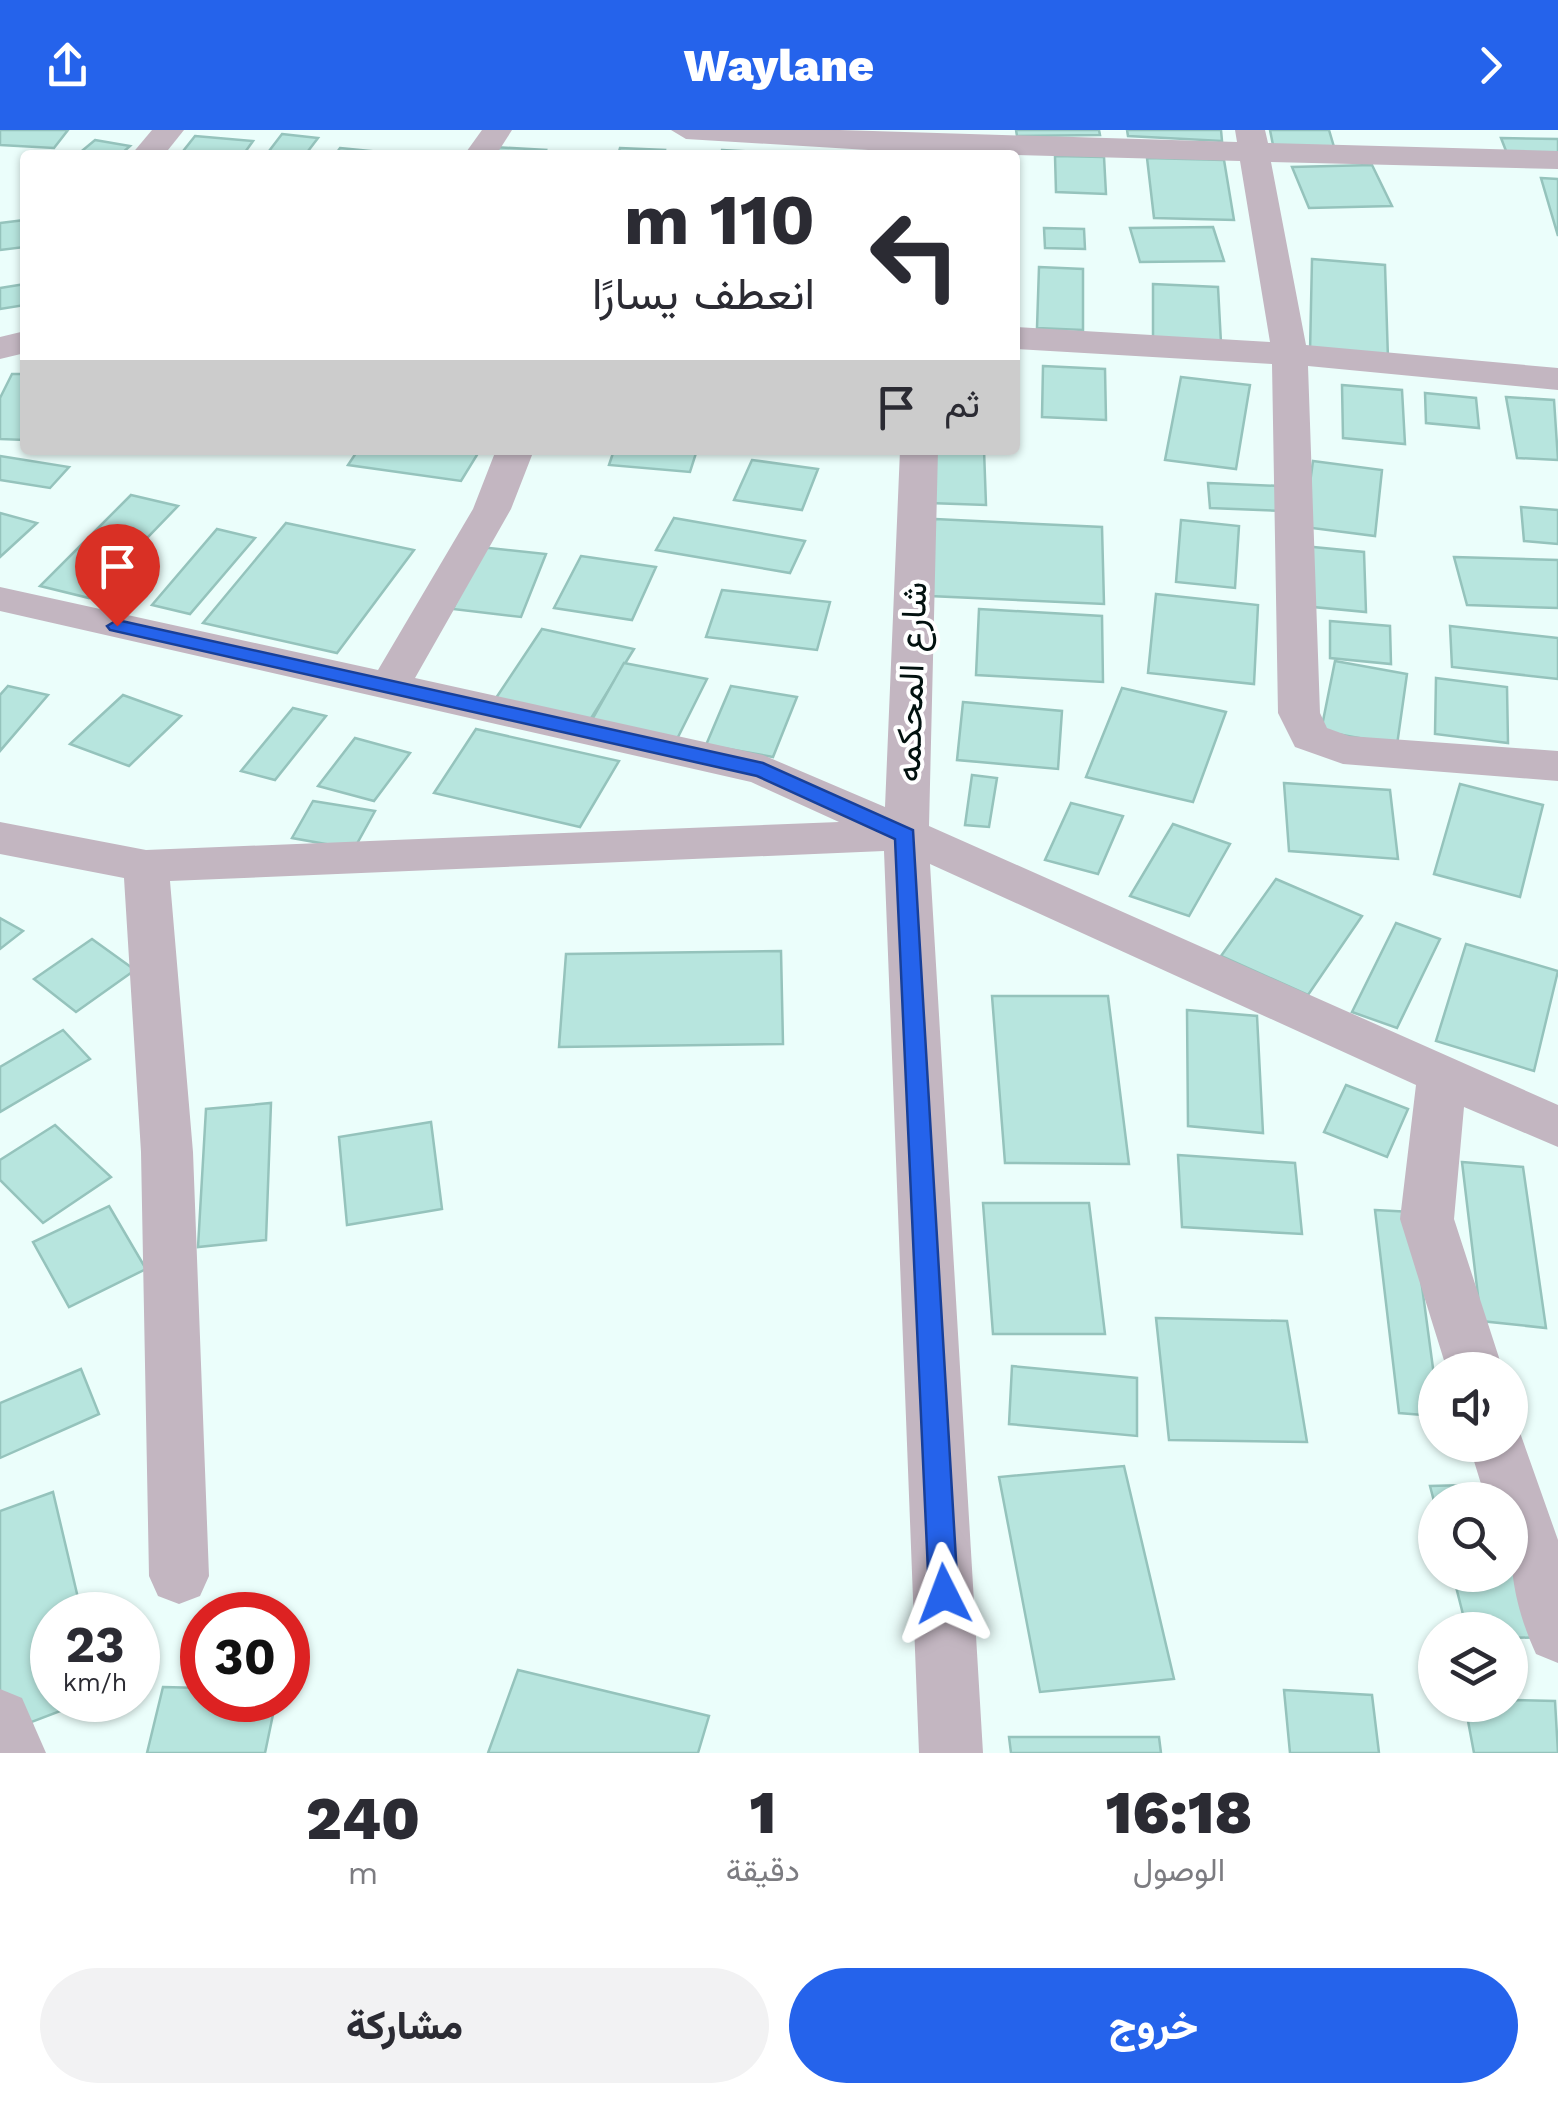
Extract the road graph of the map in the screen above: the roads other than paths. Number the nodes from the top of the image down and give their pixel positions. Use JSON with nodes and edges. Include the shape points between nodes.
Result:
{"nodes":[{"id":1,"x":169,"y":130,"type":"edge"},
{"id":2,"x":686,"y":130,"type":"edge"},
{"id":3,"x":1252,"y":140,"type":"edge"},
{"id":4,"x":901,"y":143,"type":"edge"},
{"id":5,"x":151,"y":150,"type":"edge"},
{"id":6,"x":1558,"y":160,"type":"edge"},
{"id":7,"x":1020,"y":338,"type":"edge"},
{"id":8,"x":1290,"y":354,"type":"junction"},
{"id":9,"x":1558,"y":379,"type":"edge"},
{"id":10,"x":514,"y":455,"type":"edge"},
{"id":11,"x":919,"y":455,"type":"edge"},
{"id":12,"x":0,"y":600,"type":"edge"},
{"id":13,"x":389,"y":687,"type":"junction"},
{"id":14,"x":1558,"y":766,"type":"edge"},
{"id":15,"x":906,"y":835,"type":"junction"},
{"id":16,"x":0,"y":838,"type":"edge"},
{"id":17,"x":146,"y":866,"type":"junction"},
{"id":18,"x":1442,"y":1078,"type":"junction"},
{"id":19,"x":1558,"y":1128,"type":"edge"},
{"id":20,"x":1468,"y":1352,"type":"edge"},
{"id":21,"x":1503,"y":1462,"type":"edge"},
{"id":22,"x":178,"y":1576,"type":"dead end"},
{"id":23,"x":1558,"y":1634,"type":"edge"},
{"id":24,"x":0,"y":1720,"type":"edge"},
{"id":25,"x":14,"y":1753,"type":"edge"},
{"id":26,"x":951,"y":1753,"type":"edge"}],
"edges":[{"from":1,"to":5,"type":"street"},
{"from":2,"to":4,"type":"street"},
{"from":3,"to":4,"type":"street"},
{"from":3,"to":6,"type":"street"},
{"from":3,"to":8,"type":"street"},
{"from":7,"to":8,"type":"street"},
{"from":8,"to":9,"type":"street"},
{"from":8,"to":14,"type":"street","via":[[1298,714],[1310,737],[1343,750]]},
{"from":10,"to":13,"type":"street","via":[[492,510]]},
{"from":11,"to":15,"type":"street","name":"شارع المحكمه"},
{"from":12,"to":13,"type":"street"},
{"from":13,"to":15,"type":"street","via":[[763,770]]},
{"from":15,"to":17,"type":"street"},
{"from":15,"to":18,"type":"street"},
{"from":15,"to":26,"type":"street","name":"شارع المحكمه"},
{"from":16,"to":17,"type":"street"},
{"from":17,"to":22,"type":"street","via":[[168,1152]]},
{"from":18,"to":19,"type":"street"},
{"from":18,"to":20,"type":"street","via":[[1427,1219]]},
{"from":21,"to":23,"type":"street"},
{"from":24,"to":25,"type":"street"}]}
